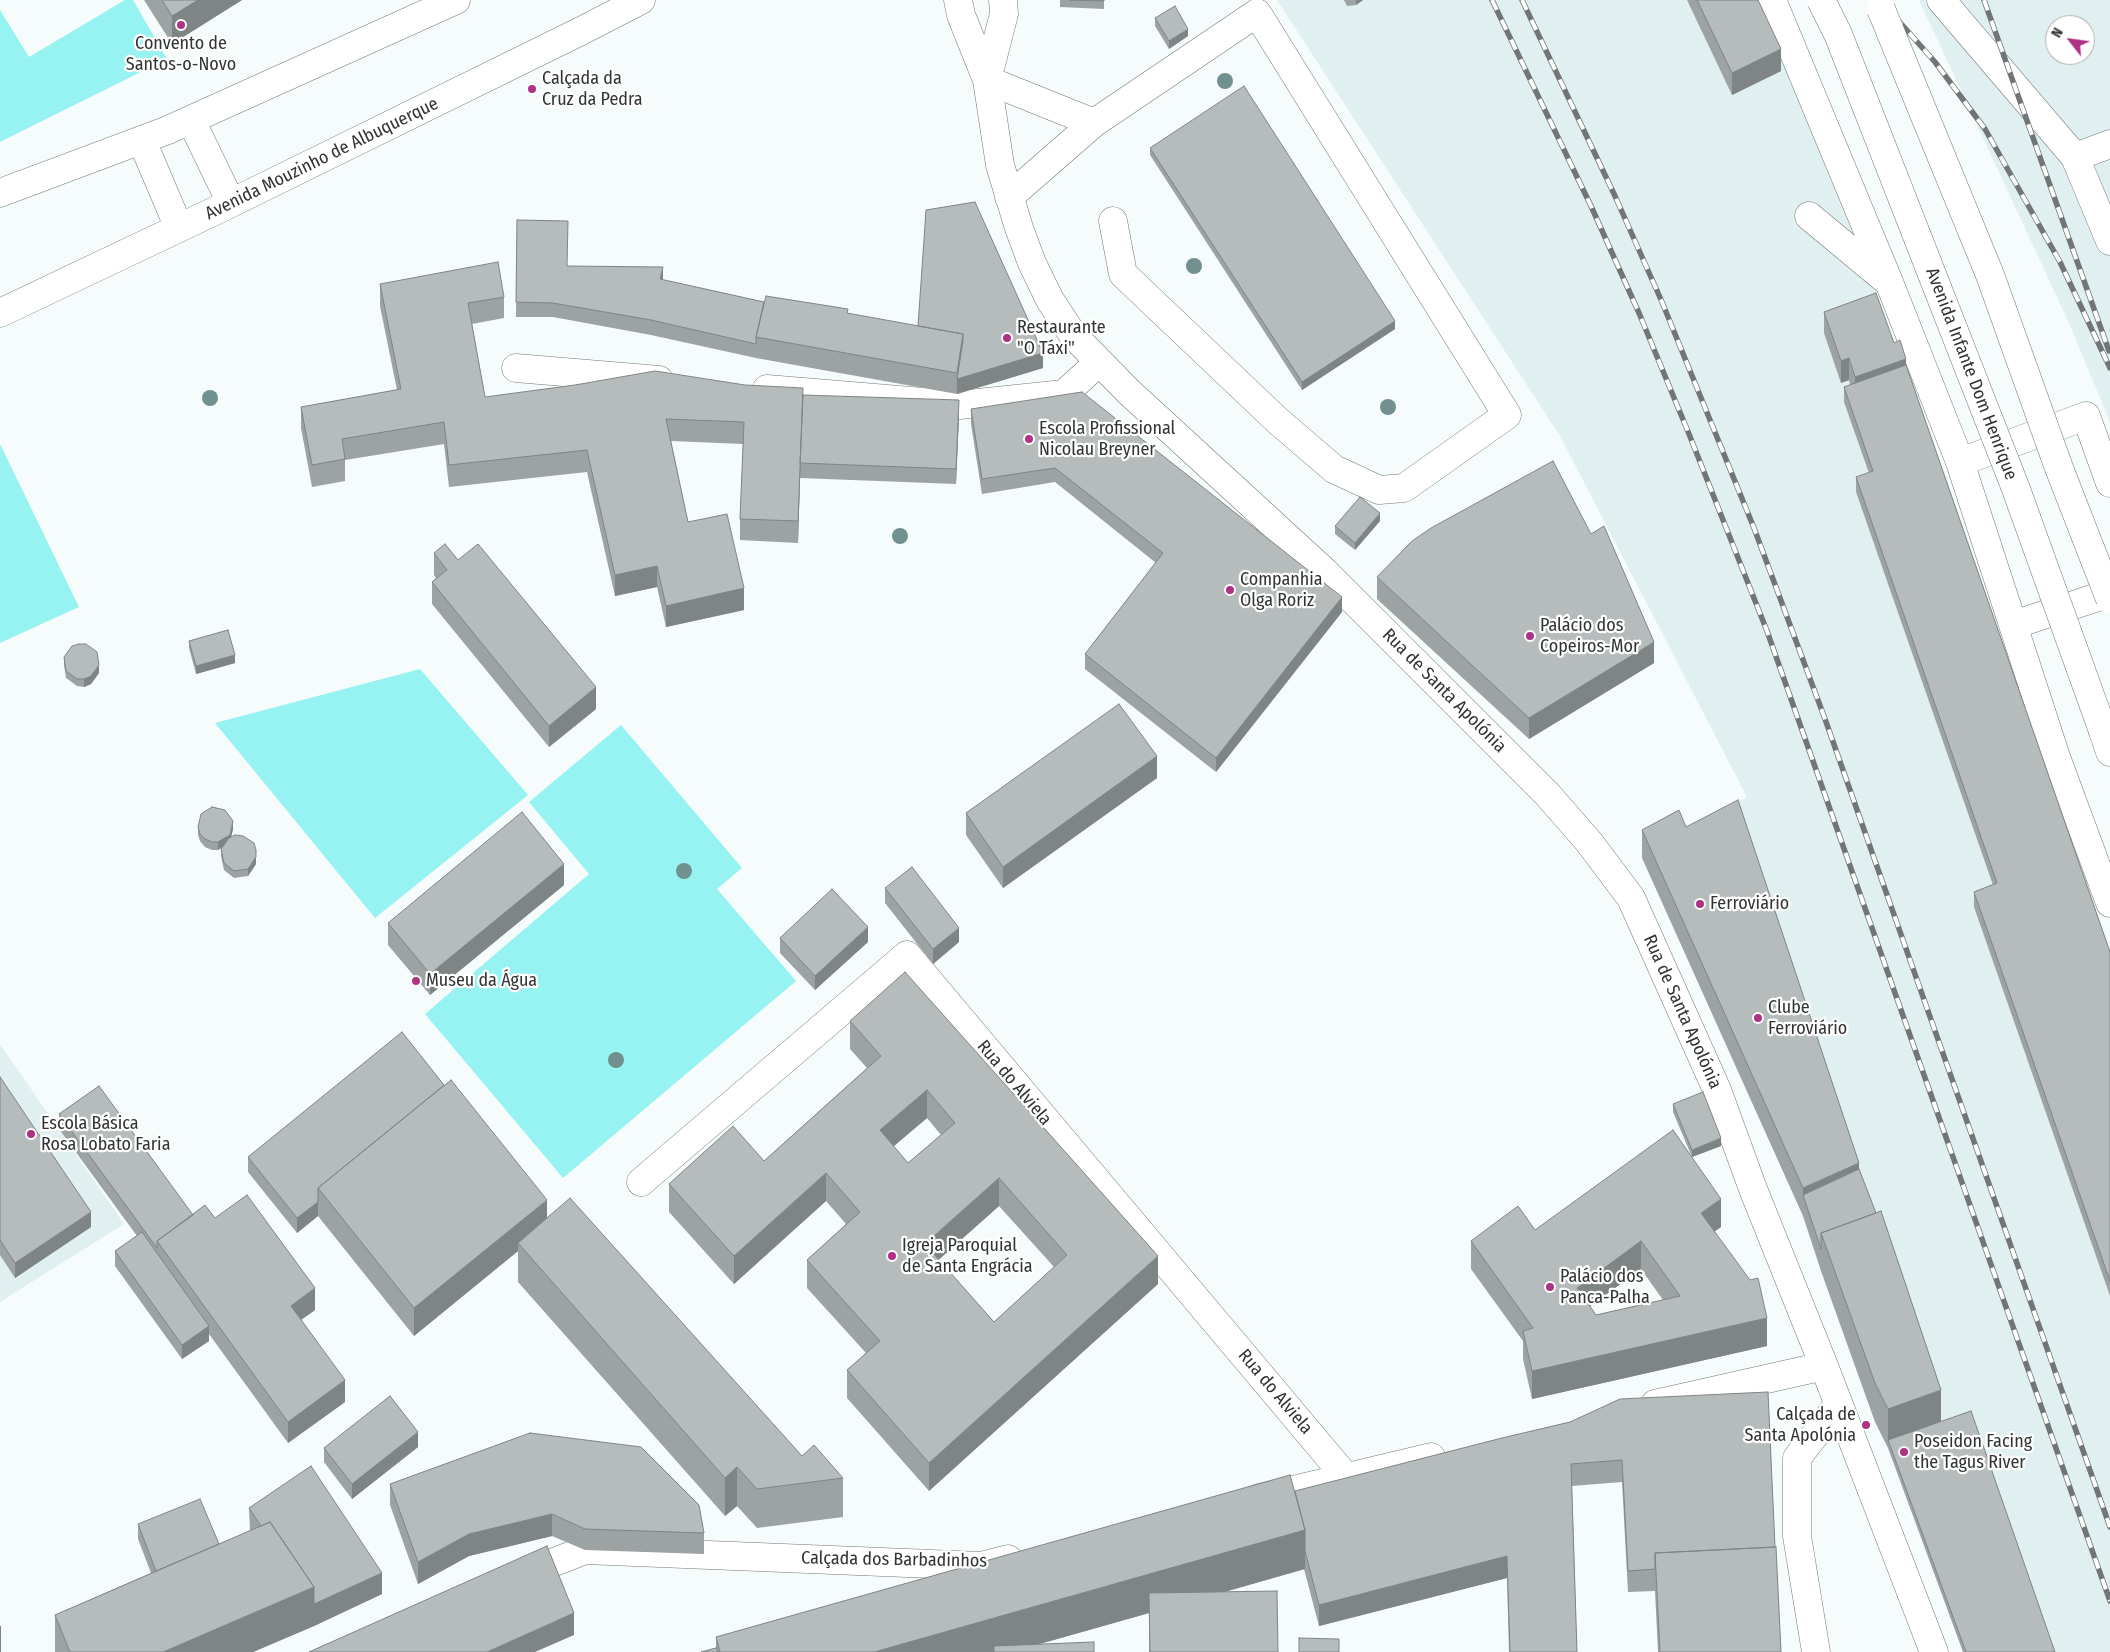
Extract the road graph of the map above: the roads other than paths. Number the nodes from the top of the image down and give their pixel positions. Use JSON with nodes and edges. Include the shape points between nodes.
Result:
{"nodes":[{"id":1,"x":456,"y":0,"type":"edge"},
{"id":2,"x":641,"y":0,"type":"edge"},
{"id":3,"x":958,"y":0,"type":"edge"},
{"id":4,"x":1003,"y":0,"type":"edge"},
{"id":5,"x":1772,"y":0,"type":"edge"},
{"id":6,"x":1821,"y":0,"type":"edge"},
{"id":7,"x":1877,"y":0,"type":"edge"},
{"id":8,"x":1941,"y":0,"type":"edge"},
{"id":9,"x":1253,"y":7,"type":"edge"},
{"id":10,"x":987,"y":80,"type":"junction"},
{"id":11,"x":191,"y":120,"type":"junction"},
{"id":12,"x":1094,"y":123,"type":"junction"},
{"id":13,"x":142,"y":140,"type":"junction"},
{"id":14,"x":2110,"y":144,"type":"edge"},
{"id":15,"x":2075,"y":158,"type":"junction"},
{"id":16,"x":0,"y":193,"type":"edge"},
{"id":17,"x":1009,"y":197,"type":"junction"},
{"id":18,"x":231,"y":203,"type":"junction"},
{"id":19,"x":1809,"y":216,"type":"dead end"},
{"id":20,"x":1114,"y":221,"type":"dead end"},
{"id":21,"x":179,"y":228,"type":"junction"},
{"id":22,"x":2110,"y":242,"type":"edge"},
{"id":23,"x":1889,"y":282,"type":"junction"},
{"id":24,"x":0,"y":313,"type":"edge"},
{"id":25,"x":1098,"y":363,"type":"junction"},
{"id":26,"x":516,"y":368,"type":"dead end"},
{"id":27,"x":683,"y":382,"type":"edge"},
{"id":28,"x":742,"y":387,"type":"edge"},
{"id":29,"x":1960,"y":462,"type":"junction"},
{"id":30,"x":2110,"y":483,"type":"edge"},
{"id":31,"x":2110,"y":592,"type":"edge"},
{"id":32,"x":2110,"y":600,"type":"edge"},
{"id":33,"x":2013,"y":625,"type":"junction"},
{"id":34,"x":2107,"y":742,"type":"edge"},
{"id":35,"x":2110,"y":903,"type":"edge"},
{"id":36,"x":641,"y":1182,"type":"dead end"},
{"id":37,"x":1824,"y":1366,"type":"junction"},
{"id":38,"x":1838,"y":1405,"type":"junction"},
{"id":39,"x":1632,"y":1410,"type":"edge"},
{"id":40,"x":1451,"y":1452,"type":"edge"},
{"id":41,"x":1346,"y":1476,"type":"junction"},
{"id":42,"x":1231,"y":1505,"type":"edge"},
{"id":43,"x":1030,"y":1554,"type":"edge"},
{"id":44,"x":494,"y":1585,"type":"edge"},
{"id":45,"x":1816,"y":1652,"type":"edge"},
{"id":46,"x":1934,"y":1652,"type":"edge"}],
"edges":[{"from":1,"to":11,"type":"street"},
{"from":2,"to":18,"type":"street","name":"Avenida Mouzinho de Albuquerque"},
{"from":3,"to":10,"type":"street"},
{"from":4,"to":10,"type":"street","via":[[1004,14]]},
{"from":5,"to":23,"type":"street"},
{"from":6,"to":34,"type":"street","name":"Avenida Infante Dom Henrique","bridge":true,"via":[[1838,34],[2016,489]]},
{"from":7,"to":32,"type":"street","bridge":true,"via":[[1990,275]]},
{"from":8,"to":15,"type":"street"},
{"from":9,"to":12,"type":"street"},
{"from":9,"to":20,"type":"street","via":[[1507,415],[1404,488],[1379,490],[1334,469],[1278,421],[1123,274]]},
{"from":10,"to":12,"type":"street"},
{"from":10,"to":17,"type":"street","name":"Rua de Santa Apolónia","via":[[1000,165]]},
{"from":11,"to":13,"type":"street"},
{"from":11,"to":18,"type":"street"},
{"from":12,"to":17,"type":"street"},
{"from":13,"to":16,"type":"street"},
{"from":13,"to":21,"type":"street"},
{"from":14,"to":15,"type":"street"},
{"from":15,"to":22,"type":"street"},
{"from":17,"to":25,"type":"street","name":"Rua de Santa Apolónia","via":[[1032,263],[1050,300],[1073,335]]},
{"from":18,"to":21,"type":"street","name":"Avenida Mouzinho de Albuquerque"},
{"from":19,"to":23,"type":"street"},
{"from":21,"to":24,"type":"street","name":"Avenida Mouzinho de Albuquerque"},
{"from":23,"to":29,"type":"street"},
{"from":25,"to":28,"type":"street","via":[[1064,394],[959,405]]},
{"from":25,"to":37,"type":"street","name":"Rua de Santa Apolónia","via":[[1325,572],[1547,794],[1617,877],[1631,898],[1717,1090],[1756,1198]]},
{"from":26,"to":27,"type":"street"},
{"from":29,"to":30,"type":"street","via":[[2086,416]]},
{"from":29,"to":33,"type":"street"},
{"from":31,"to":33,"type":"street"},
{"from":33,"to":35,"type":"street","via":[[2056,757]]},
{"from":36,"to":41,"type":"street","name":"Rua do Alviela","via":[[907,955]]},
{"from":37,"to":38,"type":"street"},
{"from":37,"to":39,"type":"street"},
{"from":38,"to":45,"type":"street","via":[[1797,1458],[1797,1536]]},
{"from":38,"to":46,"type":"street"},
{"from":40,"to":41,"type":"street"},
{"from":41,"to":42,"type":"street"},
{"from":43,"to":44,"type":"street","name":"Calçada dos Barbadinhos","via":[[982,1566],[586,1550]]}]}
